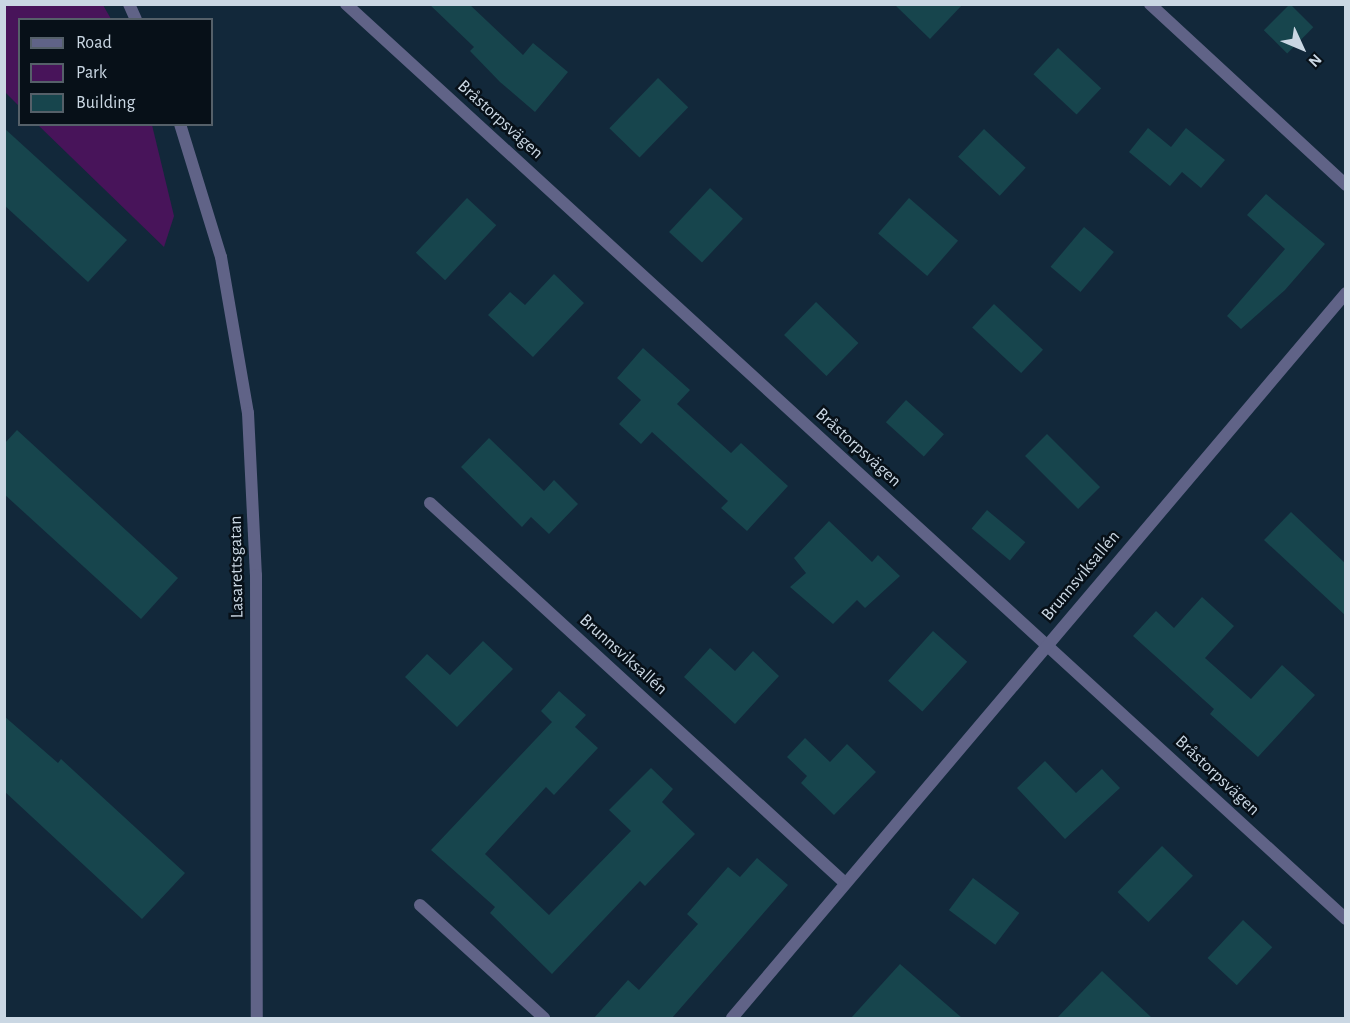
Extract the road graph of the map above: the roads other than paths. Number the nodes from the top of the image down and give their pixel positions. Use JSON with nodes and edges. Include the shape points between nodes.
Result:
{"nodes":[{"id":1,"x":129,"y":4,"type":"edge"},
{"id":2,"x":346,"y":4,"type":"edge"},
{"id":3,"x":1150,"y":4,"type":"edge"},
{"id":4,"x":135,"y":18,"type":"edge"},
{"id":5,"x":181,"y":126,"type":"edge"},
{"id":6,"x":1346,"y":185,"type":"edge"},
{"id":7,"x":1346,"y":293,"type":"edge"},
{"id":8,"x":429,"y":503,"type":"dead end"},
{"id":9,"x":1046,"y":644,"type":"junction"},
{"id":10,"x":845,"y":883,"type":"junction"},
{"id":11,"x":420,"y":905,"type":"dead end"},
{"id":12,"x":1346,"y":919,"type":"edge"},
{"id":13,"x":257,"y":1018,"type":"edge"},
{"id":14,"x":544,"y":1018,"type":"edge"},
{"id":15,"x":732,"y":1018,"type":"edge"}],
"edges":[{"from":1,"to":4,"type":"street"},
{"from":2,"to":9,"type":"street","name":"Bråstorpsvägen"},
{"from":3,"to":6,"type":"street"},
{"from":5,"to":13,"type":"street","name":"Lasarettsgatan","via":[[220,257],[248,413],[256,575]]},
{"from":7,"to":9,"type":"street","name":"Brunnsviksallén"},
{"from":8,"to":10,"type":"street","name":"Brunnsviksallén"},
{"from":9,"to":10,"type":"street","name":"Brunnsviksallén"},
{"from":9,"to":12,"type":"street","name":"Bråstorpsvägen"},
{"from":10,"to":15,"type":"street","name":"Brunnsviksallén"},
{"from":11,"to":14,"type":"street"}]}
